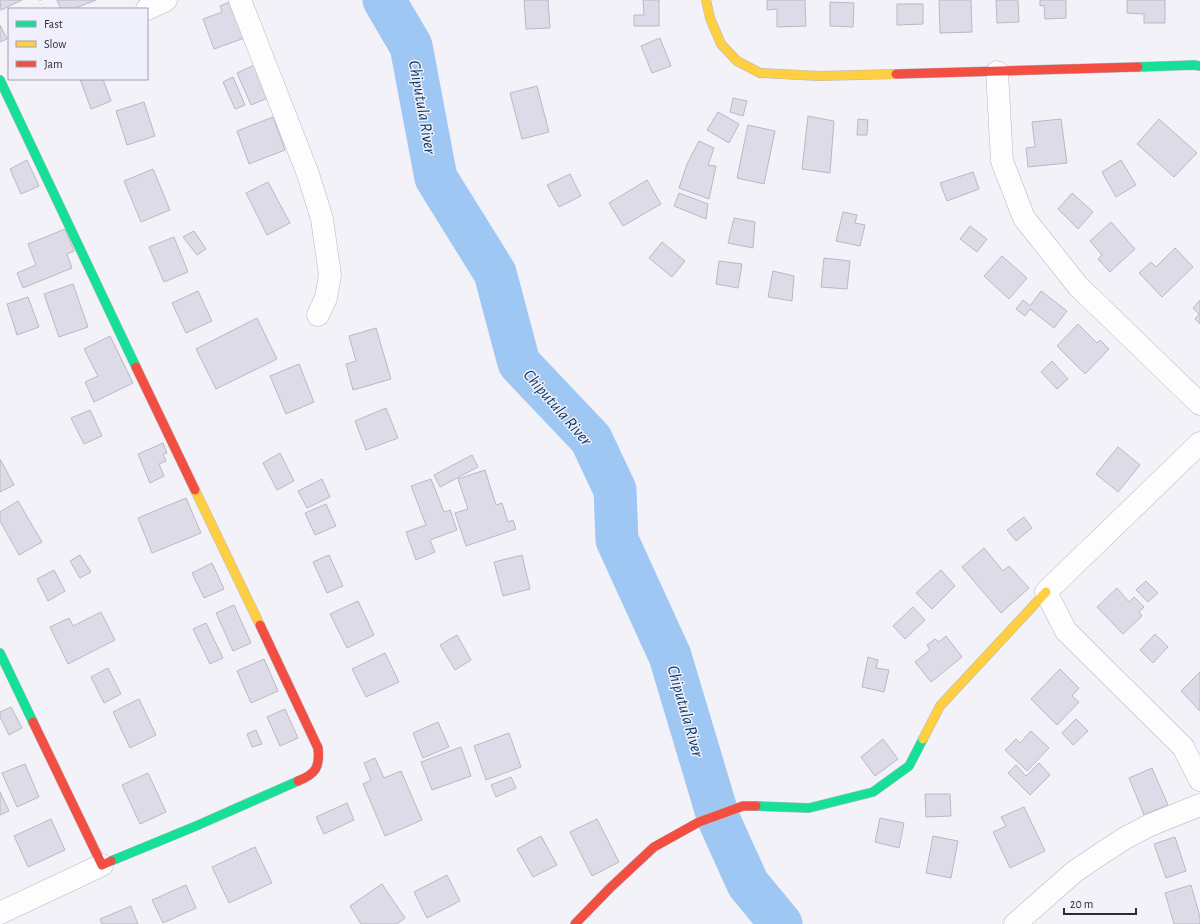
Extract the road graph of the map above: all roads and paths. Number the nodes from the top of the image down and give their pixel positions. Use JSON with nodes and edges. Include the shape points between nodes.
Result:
{"nodes":[{"id":1,"x":166,"y":0,"type":"edge"},
{"id":2,"x":240,"y":0,"type":"edge"},
{"id":3,"x":706,"y":0,"type":"edge"},
{"id":4,"x":148,"y":9,"type":"edge"},
{"id":5,"x":1200,"y":66,"type":"edge"},
{"id":6,"x":997,"y":72,"type":"junction"},
{"id":7,"x":0,"y":80,"type":"edge"},
{"id":8,"x":318,"y":315,"type":"dead end"},
{"id":9,"x":1200,"y":404,"type":"edge"},
{"id":10,"x":1200,"y":443,"type":"edge"},
{"id":11,"x":1046,"y":592,"type":"junction"},
{"id":12,"x":0,"y":653,"type":"edge"},
{"id":13,"x":1200,"y":780,"type":"edge"},
{"id":14,"x":1200,"y":805,"type":"edge"},
{"id":15,"x":102,"y":865,"type":"junction"},
{"id":16,"x":0,"y":914,"type":"edge"},
{"id":17,"x":575,"y":924,"type":"edge"},
{"id":18,"x":1015,"y":924,"type":"edge"}],
"edges":[{"from":1,"to":4,"type":"street"},
{"from":2,"to":8,"type":"street","via":[[308,174],[322,219],[330,275],[326,298]]},
{"from":3,"to":6,"type":"street","via":[[710,18],[721,44],[737,61],[760,73],[819,76]]},
{"from":5,"to":6,"type":"street"},
{"from":6,"to":9,"type":"street","via":[[1002,161],[1024,218],[1078,286]]},
{"from":7,"to":15,"type":"street","via":[[318,748],[319,759],[315,771],[304,779]]},
{"from":10,"to":11,"type":"street"},
{"from":11,"to":13,"type":"street","via":[[1066,631],[1183,747]]},
{"from":11,"to":17,"type":"street","via":[[940,706],[909,766],[873,792],[809,808],[743,806],[699,822],[654,847]]},
{"from":12,"to":15,"type":"street"},
{"from":14,"to":18,"type":"street","via":[[1150,825],[1105,851],[1074,872]]},
{"from":15,"to":16,"type":"street"}]}
